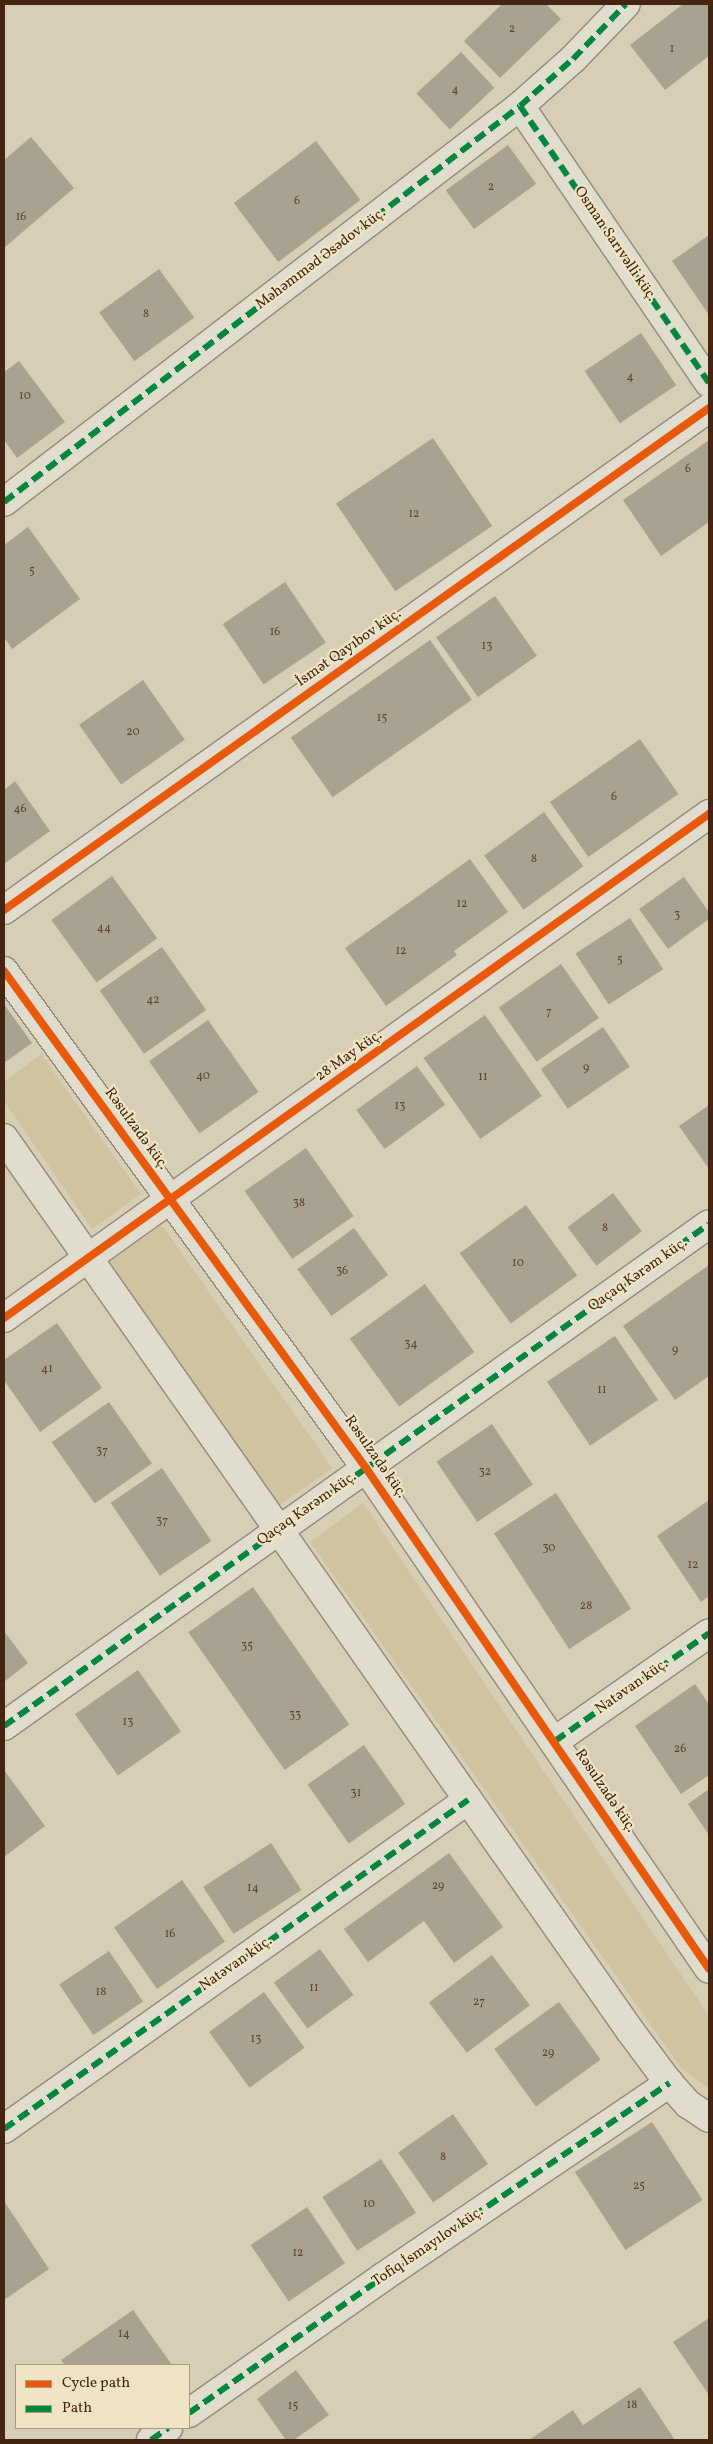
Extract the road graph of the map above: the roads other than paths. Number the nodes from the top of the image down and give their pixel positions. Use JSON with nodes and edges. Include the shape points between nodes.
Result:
{"nodes":[{"id":1,"x":626,"y":4,"type":"edge"},
{"id":2,"x":520,"y":106,"type":"junction"},
{"id":3,"x":709,"y":382,"type":"edge"},
{"id":4,"x":709,"y":408,"type":"edge"},
{"id":5,"x":4,"y":502,"type":"edge"},
{"id":6,"x":709,"y":814,"type":"edge"},
{"id":7,"x":4,"y":910,"type":"edge"},
{"id":8,"x":4,"y":971,"type":"edge"},
{"id":9,"x":4,"y":1138,"type":"edge"},
{"id":10,"x":171,"y":1200,"type":"junction"},
{"id":11,"x":709,"y":1224,"type":"edge"},
{"id":12,"x":88,"y":1258,"type":"junction"},
{"id":13,"x":4,"y":1318,"type":"edge"},
{"id":14,"x":366,"y":1468,"type":"junction"},
{"id":15,"x":279,"y":1530,"type":"junction"},
{"id":16,"x":709,"y":1633,"type":"edge"},
{"id":17,"x":4,"y":1726,"type":"edge"},
{"id":18,"x":555,"y":1740,"type":"junction"},
{"id":19,"x":468,"y":1800,"type":"junction"},
{"id":20,"x":709,"y":1969,"type":"edge"},
{"id":21,"x":669,"y":2083,"type":"junction"},
{"id":22,"x":709,"y":2118,"type":"edge"},
{"id":23,"x":4,"y":2129,"type":"edge"},
{"id":24,"x":190,"y":2412,"type":"edge"},
{"id":25,"x":167,"y":2429,"type":"edge"},
{"id":26,"x":151,"y":2440,"type":"edge"}],
"edges":[{"from":1,"to":2,"type":"street","name":"Məhəmməd Əsədov küç.","via":[[573,59]]},
{"from":2,"to":3,"type":"street","name":"Osman Sarıvəlli küç."},
{"from":2,"to":5,"type":"street","name":"Məhəmməd Əsədov küç."},
{"from":4,"to":7,"type":"street","name":"İsmət Qayıbov küç."},
{"from":6,"to":10,"type":"street","name":"28 May küç."},
{"from":8,"to":10,"type":"street","name":"Rəsulzadə küç."},
{"from":9,"to":12,"type":"street"},
{"from":10,"to":12,"type":"street","name":"28 May küç."},
{"from":10,"to":14,"type":"street","name":"Rəsulzadə küç."},
{"from":11,"to":14,"type":"street","name":"Qaçaq Kərəm küç."},
{"from":12,"to":13,"type":"street","name":"28 May küç."},
{"from":12,"to":15,"type":"street"},
{"from":14,"to":15,"type":"street","name":"Qaçaq Kərəm küç."},
{"from":14,"to":18,"type":"street","name":"Rəsulzadə küç."},
{"from":15,"to":17,"type":"street","name":"Qaçaq Kərəm küç."},
{"from":15,"to":19,"type":"street"},
{"from":16,"to":18,"type":"street","name":"Natəvan küç."},
{"from":18,"to":20,"type":"street","name":"Rəsulzadə küç."},
{"from":19,"to":21,"type":"street"},
{"from":19,"to":23,"type":"street","name":"Natəvan küç."},
{"from":21,"to":22,"type":"street","via":[[688,2104]]},
{"from":21,"to":24,"type":"street","name":"Tofiq İsmayılov küç."},
{"from":25,"to":26,"type":"street"}]}
